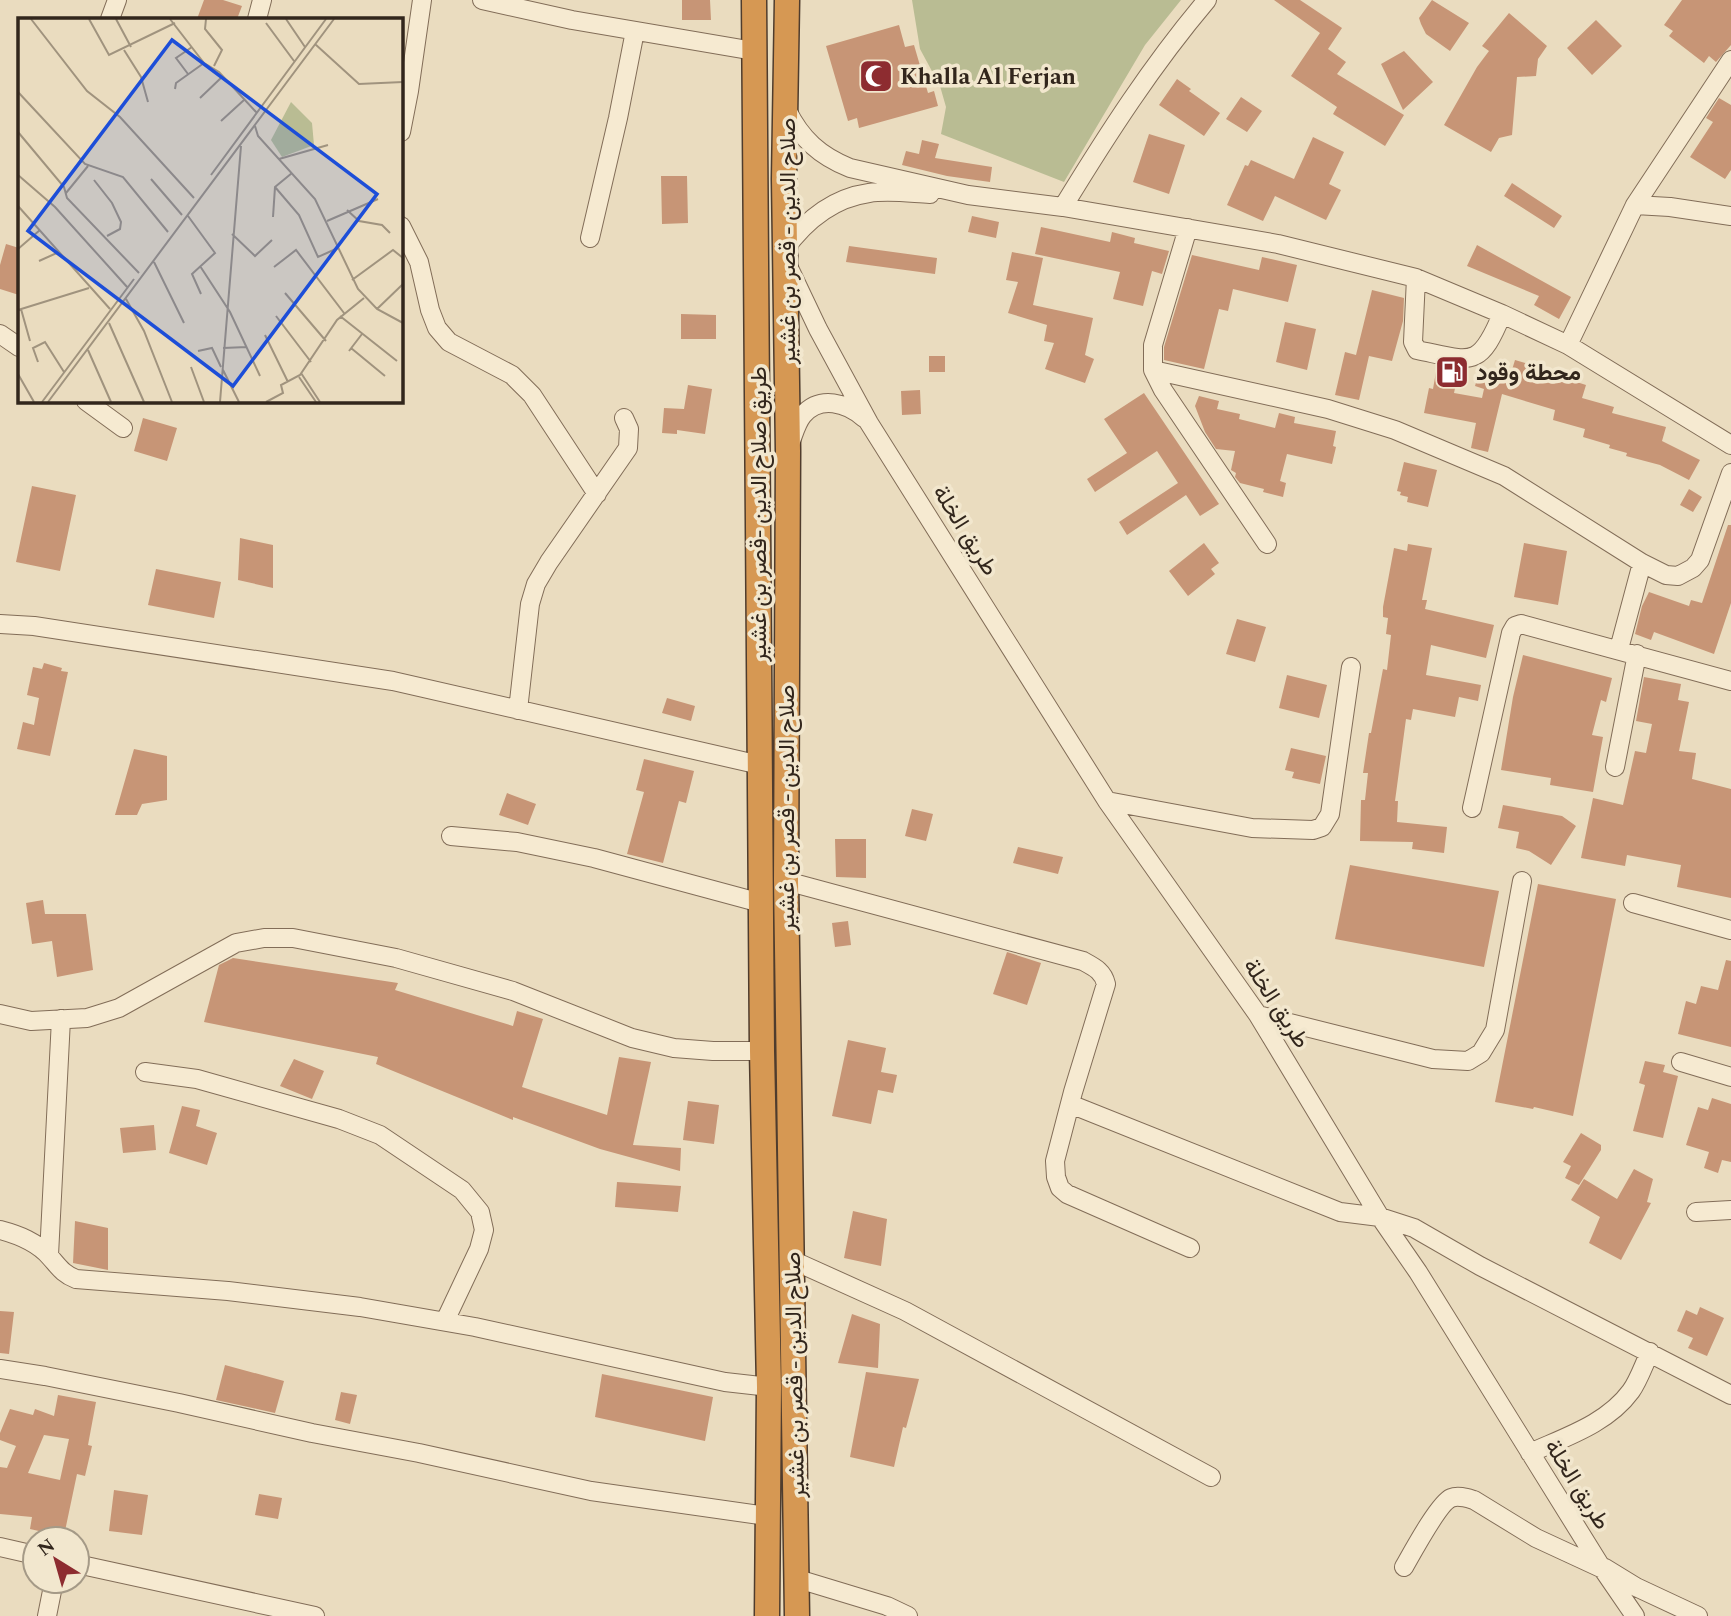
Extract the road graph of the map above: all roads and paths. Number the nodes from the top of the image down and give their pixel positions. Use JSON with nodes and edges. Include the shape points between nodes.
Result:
{"nodes":[{"id":1,"x":117,"y":0,"type":"edge"},
{"id":2,"x":262,"y":0,"type":"edge"},
{"id":3,"x":422,"y":0,"type":"edge"},
{"id":4,"x":482,"y":0,"type":"edge"},
{"id":5,"x":754,"y":0,"type":"edge"},
{"id":6,"x":787,"y":0,"type":"edge"},
{"id":7,"x":1207,"y":0,"type":"edge"},
{"id":8,"x":110,"y":18,"type":"edge"},
{"id":9,"x":257,"y":18,"type":"edge"},
{"id":10,"x":635,"y":32,"type":"junction"},
{"id":11,"x":754,"y":51,"type":"junction"},
{"id":12,"x":1731,"y":60,"type":"edge"},
{"id":13,"x":787,"y":110,"type":"junction"},
{"id":14,"x":402,"y":127,"type":"edge"},
{"id":15,"x":968,"y":195,"type":"junction"},
{"id":16,"x":1635,"y":205,"type":"junction"},
{"id":17,"x":1063,"y":207,"type":"junction"},
{"id":18,"x":1731,"y":216,"type":"edge"},
{"id":19,"x":402,"y":228,"type":"edge"},
{"id":20,"x":1188,"y":228,"type":"junction"},
{"id":21,"x":590,"y":238,"type":"dead end"},
{"id":22,"x":785,"y":255,"type":"junction"},
{"id":23,"x":1416,"y":278,"type":"junction"},
{"id":24,"x":1502,"y":314,"type":"junction"},
{"id":25,"x":0,"y":334,"type":"edge"},
{"id":26,"x":1568,"y":345,"type":"junction"},
{"id":27,"x":18,"y":346,"type":"edge"},
{"id":28,"x":1153,"y":370,"type":"junction"},
{"id":29,"x":87,"y":402,"type":"edge"},
{"id":30,"x":624,"y":418,"type":"dead end"},
{"id":31,"x":869,"y":423,"type":"junction"},
{"id":32,"x":123,"y":428,"type":"dead end"},
{"id":33,"x":1731,"y":444,"type":"edge"},
{"id":34,"x":788,"y":451,"type":"junction"},
{"id":35,"x":1731,"y":473,"type":"edge"},
{"id":36,"x":597,"y":494,"type":"junction"},
{"id":37,"x":1267,"y":544,"type":"dead end"},
{"id":38,"x":1642,"y":563,"type":"junction"},
{"id":39,"x":0,"y":624,"type":"edge"},
{"id":40,"x":1619,"y":649,"type":"junction"},
{"id":41,"x":1637,"y":654,"type":"junction"},
{"id":42,"x":1351,"y":667,"type":"dead end"},
{"id":43,"x":1731,"y":681,"type":"edge"},
{"id":44,"x":518,"y":710,"type":"junction"},
{"id":45,"x":760,"y":765,"type":"junction"},
{"id":46,"x":1615,"y":767,"type":"dead end"},
{"id":47,"x":1107,"y":801,"type":"junction"},
{"id":48,"x":1472,"y":808,"type":"dead end"},
{"id":49,"x":451,"y":836,"type":"dead end"},
{"id":50,"x":786,"y":881,"type":"junction"},
{"id":51,"x":1522,"y":881,"type":"dead end"},
{"id":52,"x":761,"y":903,"type":"junction"},
{"id":53,"x":1633,"y":903,"type":"dead end"},
{"id":54,"x":1731,"y":930,"type":"edge"},
{"id":55,"x":0,"y":1014,"type":"edge"},
{"id":56,"x":1258,"y":1015,"type":"junction"},
{"id":57,"x":61,"y":1019,"type":"junction"},
{"id":58,"x":762,"y":1051,"type":"junction"},
{"id":59,"x":1681,"y":1062,"type":"dead end"},
{"id":60,"x":145,"y":1072,"type":"dead end"},
{"id":61,"x":1731,"y":1077,"type":"edge"},
{"id":62,"x":1070,"y":1104,"type":"junction"},
{"id":63,"x":1731,"y":1210,"type":"edge"},
{"id":64,"x":1696,"y":1212,"type":"dead end"},
{"id":65,"x":1380,"y":1217,"type":"junction"},
{"id":66,"x":0,"y":1230,"type":"edge"},
{"id":67,"x":1190,"y":1248,"type":"dead end"},
{"id":68,"x":49,"y":1255,"type":"junction"},
{"id":69,"x":792,"y":1260,"type":"junction"},
{"id":70,"x":444,"y":1321,"type":"junction"},
{"id":71,"x":1650,"y":1352,"type":"junction"},
{"id":72,"x":0,"y":1369,"type":"edge"},
{"id":73,"x":769,"y":1387,"type":"junction"},
{"id":74,"x":1731,"y":1395,"type":"edge"},
{"id":75,"x":1530,"y":1453,"type":"junction"},
{"id":76,"x":1211,"y":1477,"type":"dead end"},
{"id":77,"x":767,"y":1516,"type":"junction"},
{"id":78,"x":0,"y":1547,"type":"edge"},
{"id":79,"x":21,"y":1552,"type":"edge"},
{"id":80,"x":1404,"y":1567,"type":"dead end"},
{"id":81,"x":1601,"y":1567,"type":"junction"},
{"id":82,"x":91,"y":1568,"type":"edge"},
{"id":83,"x":798,"y":1579,"type":"junction"},
{"id":84,"x":51,"y":1595,"type":"edge"},
{"id":85,"x":246,"y":1608,"type":"edge"},
{"id":86,"x":47,"y":1616,"type":"edge"},
{"id":87,"x":315,"y":1616,"type":"edge"},
{"id":88,"x":766,"y":1616,"type":"edge"},
{"id":89,"x":797,"y":1616,"type":"edge"},
{"id":90,"x":908,"y":1616,"type":"edge"},
{"id":91,"x":1635,"y":1616,"type":"edge"},
{"id":92,"x":1698,"y":1616,"type":"edge"}],
"edges":[{"from":1,"to":8,"type":"street"},
{"from":2,"to":9,"type":"street"},
{"from":3,"to":14,"type":"street"},
{"from":4,"to":10,"type":"street"},
{"from":5,"to":11,"type":"highway","name":"طريق صلاح الدين -قصر بن غشير"},
{"from":6,"to":13,"type":"highway","name":"صلاح الدين - قصر بن غشير"},
{"from":7,"to":17,"type":"street","via":[[1125,106]]},
{"from":10,"to":11,"type":"street"},
{"from":10,"to":21,"type":"street"},
{"from":11,"to":45,"type":"highway","name":"طريق صلاح الدين -قصر بن غشير"},
{"from":12,"to":16,"type":"street"},
{"from":13,"to":15,"type":"street","via":[[806,140],[833,162]]},
{"from":13,"to":22,"type":"highway","name":"صلاح الدين - قصر بن غشير"},
{"from":15,"to":17,"type":"street"},
{"from":15,"to":22,"type":"street","via":[[856,195],[815,216]]},
{"from":16,"to":18,"type":"street"},
{"from":16,"to":26,"type":"street"},
{"from":17,"to":20,"type":"street"},
{"from":19,"to":36,"type":"street","via":[[419,262],[437,328],[449,342],[512,375],[532,395]]},
{"from":20,"to":23,"type":"street","via":[[1278,244]]},
{"from":20,"to":28,"type":"street","via":[[1153,345]]},
{"from":22,"to":31,"type":"street","name":"طريق الخلة","via":[[818,329]]},
{"from":22,"to":34,"type":"highway","name":"صلاح الدين - قصر بن غشير"},
{"from":23,"to":24,"type":"street"},
{"from":23,"to":24,"type":"street","via":[[1413,342],[1417,350],[1467,360],[1490,343]]},
{"from":24,"to":26,"type":"street"},
{"from":25,"to":27,"type":"street"},
{"from":26,"to":33,"type":"street"},
{"from":28,"to":37,"type":"street"},
{"from":28,"to":38,"type":"street","via":[[1395,430],[1504,476]]},
{"from":29,"to":32,"type":"street"},
{"from":30,"to":36,"type":"street","via":[[629,429],[628,448]]},
{"from":31,"to":34,"type":"street","name":"طريق الخلة","via":[[842,404],[814,406],[803,415]]},
{"from":31,"to":47,"type":"street","name":"طريق الخلة"},
{"from":34,"to":50,"type":"highway","name":"صلاح الدين - قصر بن غشير"},
{"from":35,"to":38,"type":"street","via":[[1700,560],[1693,568],[1678,576],[1666,575]]},
{"from":36,"to":44,"type":"street","via":[[536,584]]},
{"from":38,"to":40,"type":"street"},
{"from":39,"to":44,"type":"street","via":[[393,681]]},
{"from":40,"to":41,"type":"street"},
{"from":40,"to":48,"type":"street","via":[[1515,626]]},
{"from":41,"to":43,"type":"street"},
{"from":41,"to":46,"type":"street"},
{"from":42,"to":47,"type":"street","via":[[1330,814],[1322,827],[1252,828]]},
{"from":44,"to":45,"type":"street"},
{"from":45,"to":52,"type":"highway","name":"طريق صلاح الدين -قصر بن غشير"},
{"from":47,"to":56,"type":"street","name":"طريق الخلة"},
{"from":49,"to":52,"type":"street","via":[[517,842],[594,858]]},
{"from":50,"to":62,"type":"street","via":[[1083,961],[1098,969],[1106,984]]},
{"from":50,"to":69,"type":"highway","name":"صلاح الدين - قصر بن غشير"},
{"from":51,"to":56,"type":"street","via":[[1495,1030],[1481,1053],[1468,1061],[1433,1059]]},
{"from":52,"to":58,"type":"highway","name":"طريق صلاح الدين -قصر بن غشير"},
{"from":53,"to":54,"type":"street"},
{"from":55,"to":57,"type":"street","via":[[31,1021]]},
{"from":56,"to":65,"type":"street","name":"طريق الخلة"},
{"from":57,"to":58,"type":"street","via":[[87,1018],[119,1008],[236,943],[293,938],[396,958],[513,991],[632,1038],[674,1048]]},
{"from":57,"to":68,"type":"street"},
{"from":58,"to":73,"type":"highway","name":"طريق صلاح الدين -قصر بن غشير"},
{"from":59,"to":61,"type":"street"},
{"from":60,"to":70,"type":"street","via":[[197,1079],[339,1119],[380,1135],[462,1190],[480,1212],[484,1230]]},
{"from":62,"to":65,"type":"street","via":[[1340,1212]]},
{"from":62,"to":67,"type":"street","via":[[1055,1161],[1060,1188]]},
{"from":63,"to":64,"type":"street"},
{"from":65,"to":71,"type":"street","via":[[1414,1228]]},
{"from":65,"to":75,"type":"street","name":"طريق الخلة"},
{"from":66,"to":68,"type":"street","via":[[32,1242]]},
{"from":68,"to":70,"type":"street","via":[[65,1274],[76,1279],[228,1291]]},
{"from":69,"to":76,"type":"street","via":[[905,1311]]},
{"from":69,"to":83,"type":"highway","name":"صلاح الدين - قصر بن غشير"},
{"from":70,"to":73,"type":"street","via":[[725,1382]]},
{"from":71,"to":74,"type":"street"},
{"from":71,"to":75,"type":"street","via":[[1630,1391],[1610,1411],[1589,1427]]},
{"from":72,"to":77,"type":"street","via":[[591,1491]]},
{"from":73,"to":77,"type":"highway","name":"طريق صلاح الدين -قصر بن غشير"},
{"from":75,"to":81,"type":"street","name":"طريق الخلة"},
{"from":77,"to":88,"type":"highway","name":"طريق صلاح الدين -قصر بن غشير"},
{"from":78,"to":79,"type":"street"},
{"from":80,"to":81,"type":"street","via":[[1441,1506],[1462,1497]]},
{"from":81,"to":91,"type":"street","name":"طريق الخلة"},
{"from":81,"to":92,"type":"street"},
{"from":82,"to":85,"type":"street"},
{"from":83,"to":89,"type":"highway","name":"صلاح الدين - قصر بن غشير"},
{"from":83,"to":90,"type":"street"},
{"from":84,"to":86,"type":"street"},
{"from":85,"to":87,"type":"street"}]}
